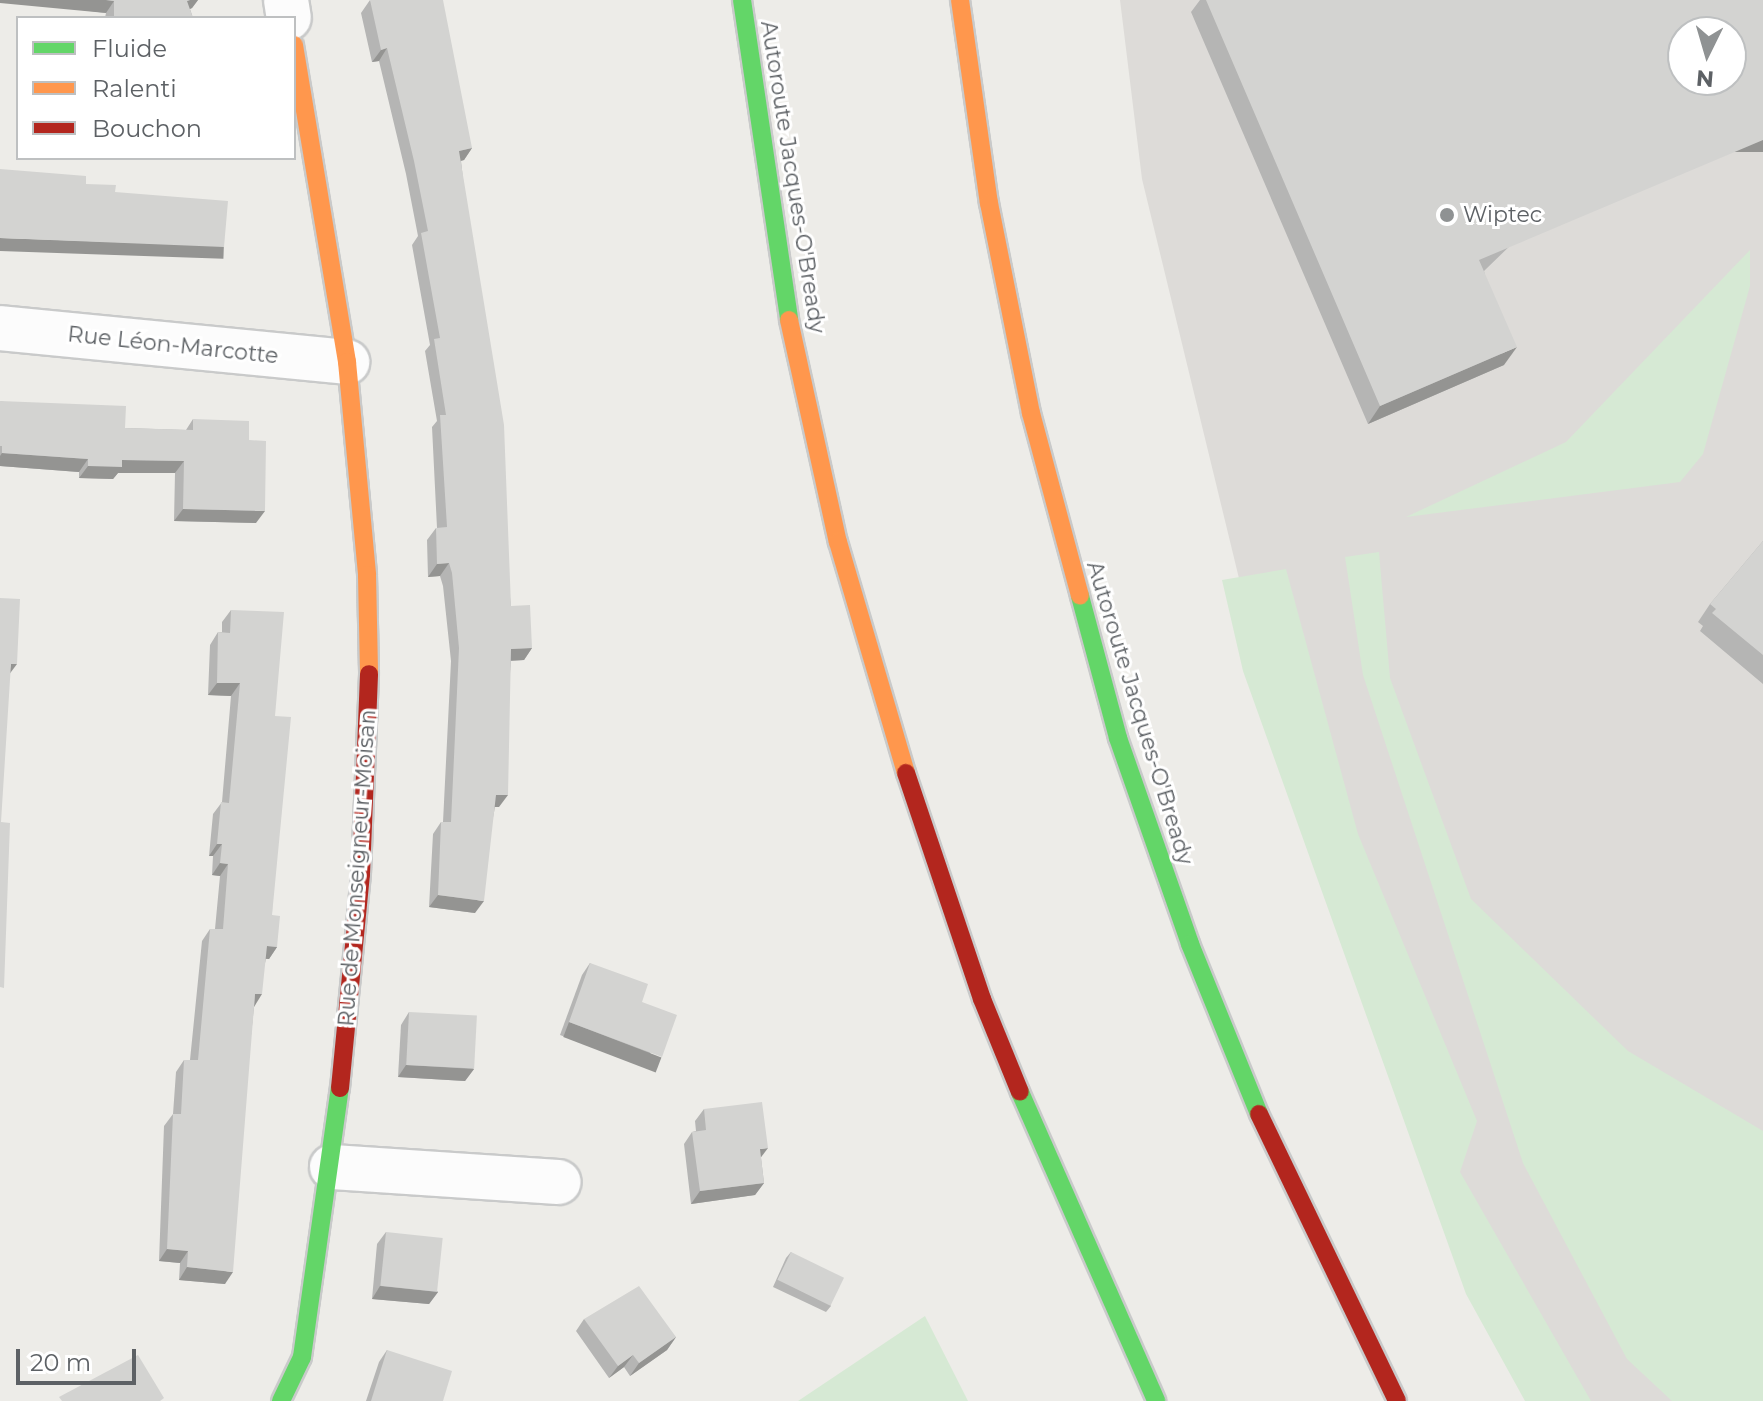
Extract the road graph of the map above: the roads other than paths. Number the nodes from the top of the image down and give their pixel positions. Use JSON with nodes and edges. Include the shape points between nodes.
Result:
{"nodes":[{"id":1,"x":742,"y":0,"type":"edge"},
{"id":2,"x":960,"y":0,"type":"edge"},
{"id":3,"x":296,"y":57,"type":"edge"},
{"id":4,"x":0,"y":328,"type":"edge"},
{"id":5,"x":347,"y":362,"type":"junction"},
{"id":6,"x":332,"y":1167,"type":"junction"},
{"id":7,"x":559,"y":1182,"type":"dead end"},
{"id":8,"x":281,"y":1401,"type":"edge"},
{"id":9,"x":1156,"y":1401,"type":"edge"},
{"id":10,"x":1397,"y":1401,"type":"edge"}],
"edges":[{"from":1,"to":9,"type":"main road","name":"Autoroute Jacques-O'Bready","via":[[791,332],[831,515],[885,712],[987,1012]]},
{"from":2,"to":10,"type":"main road","name":"Autoroute Jacques-O'Bready","via":[[989,203],[1031,413],[1114,725],[1180,918],[1252,1100]]},
{"from":3,"to":5,"type":"main road","name":"Rue de Monseigneur-Moisan"},
{"from":4,"to":5,"type":"street","name":"Rue Léon-Marcotte"},
{"from":5,"to":6,"type":"main road","name":"Rue de Monseigneur-Moisan","via":[[367,575],[369,692],[361,874]]},
{"from":6,"to":7,"type":"street"},
{"from":6,"to":8,"type":"main road","name":"Rue de Monseigneur-Moisan","via":[[302,1357]]}]}
